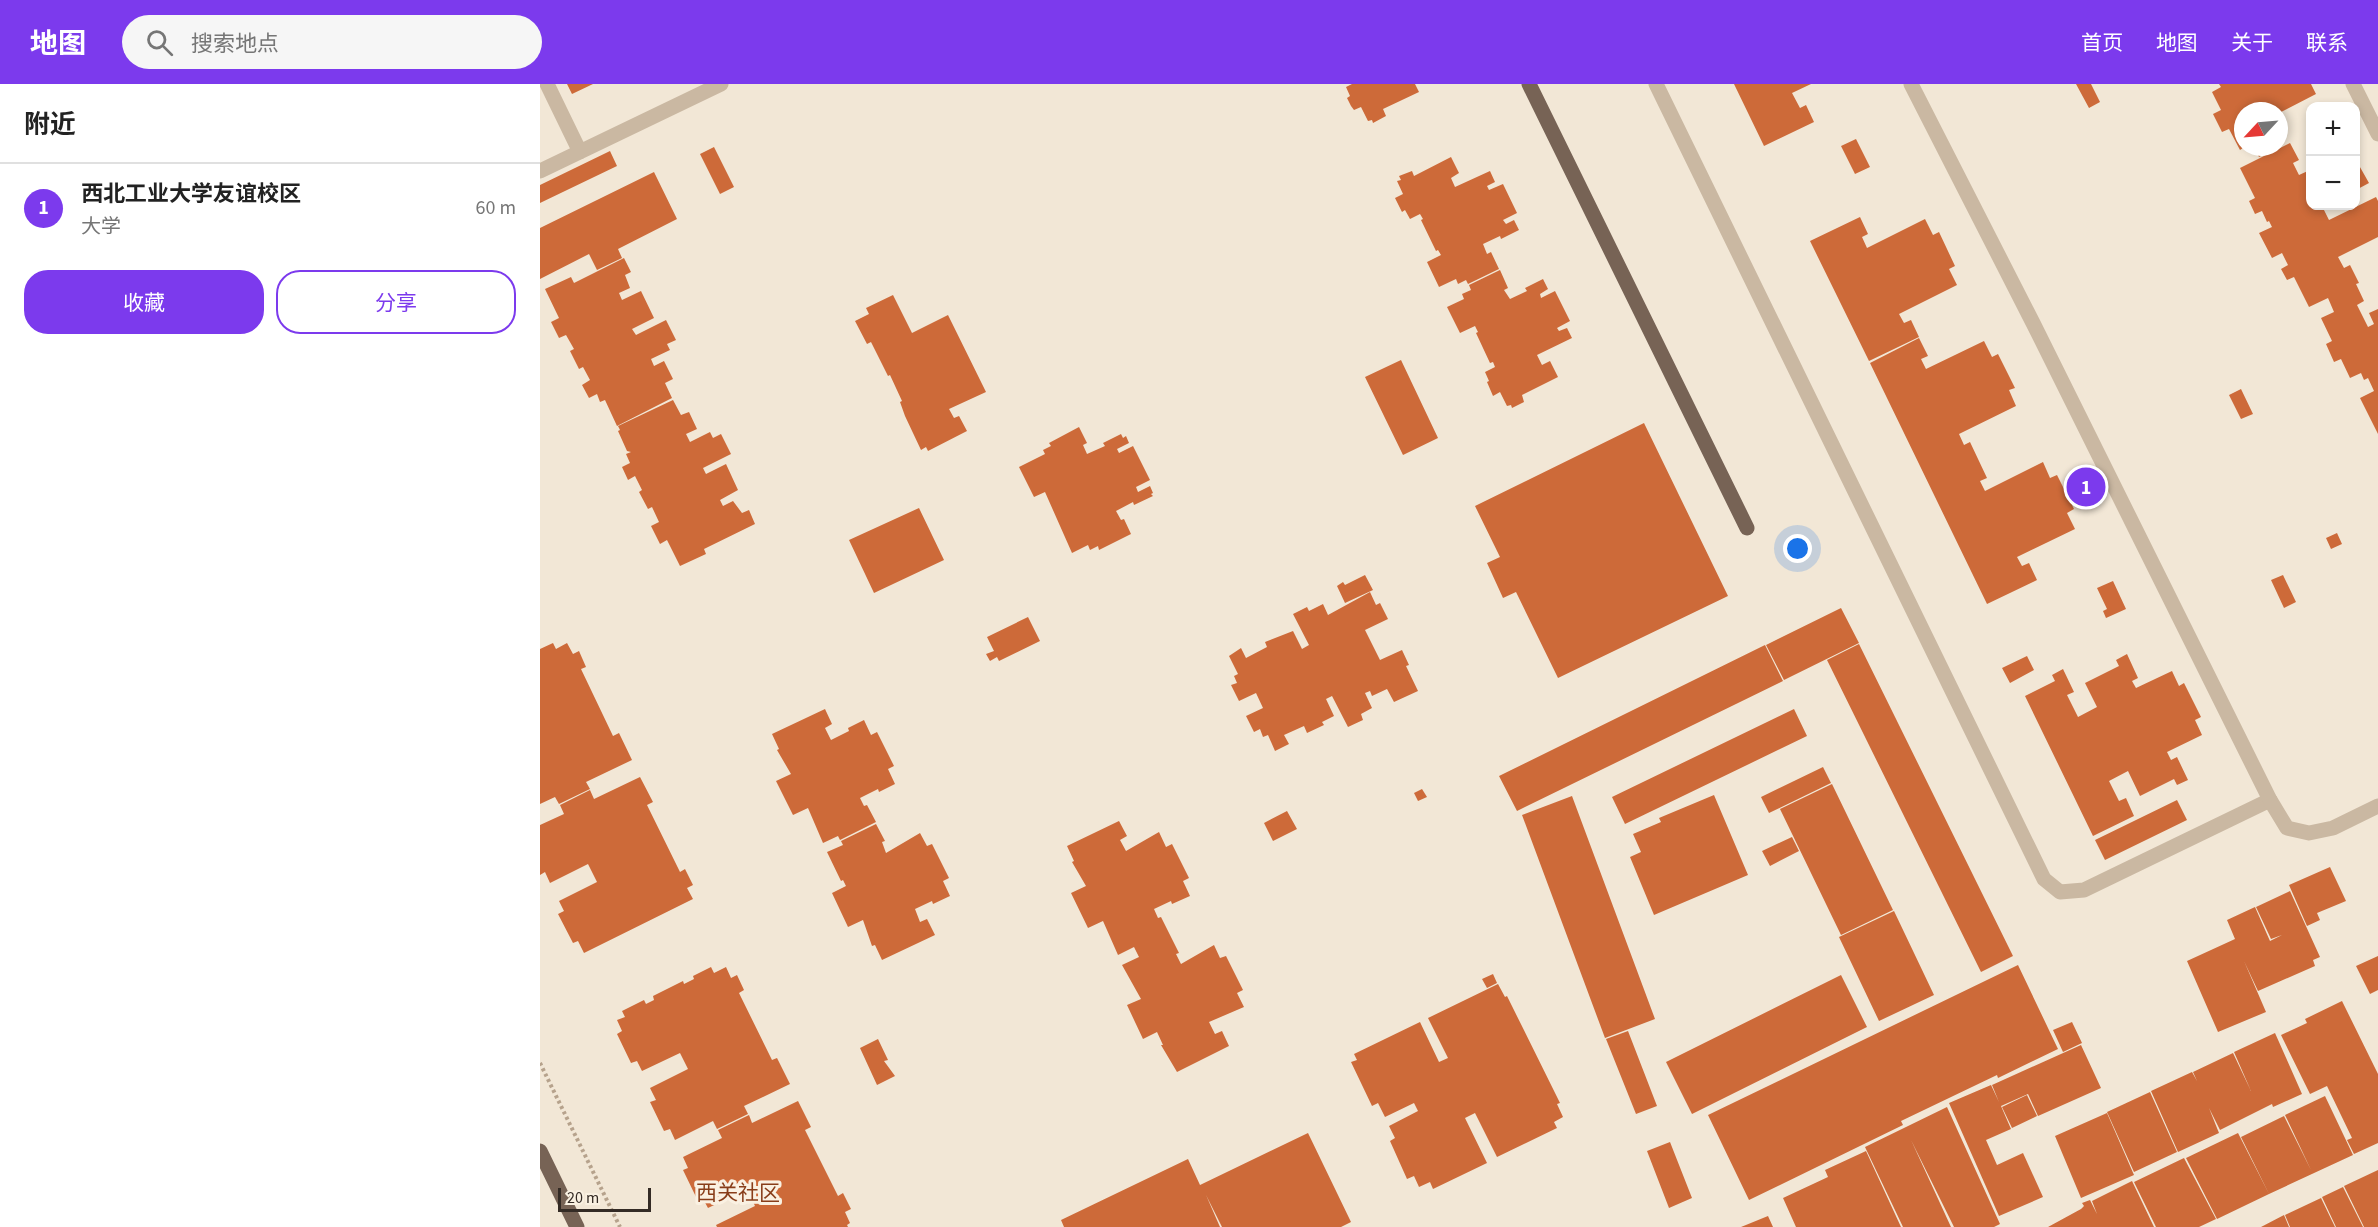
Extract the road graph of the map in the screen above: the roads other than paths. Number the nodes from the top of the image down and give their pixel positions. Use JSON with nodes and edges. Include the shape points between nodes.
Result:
{"nodes":[{"id":1,"x":547,"y":84,"type":"edge"},
{"id":2,"x":722,"y":84,"type":"edge"},
{"id":3,"x":1529,"y":84,"type":"edge"},
{"id":4,"x":1656,"y":84,"type":"edge"},
{"id":5,"x":1911,"y":84,"type":"edge"},
{"id":6,"x":2353,"y":84,"type":"edge"},
{"id":7,"x":2378,"y":134,"type":"edge"},
{"id":8,"x":580,"y":152,"type":"junction"},
{"id":9,"x":540,"y":171,"type":"edge"},
{"id":10,"x":1748,"y":528,"type":"dead end"},
{"id":11,"x":2270,"y":800,"type":"junction"},
{"id":12,"x":2378,"y":806,"type":"edge"},
{"id":13,"x":540,"y":1151,"type":"edge"},
{"id":14,"x":578,"y":1227,"type":"edge"}],
"edges":[{"from":1,"to":8,"type":"street"},
{"from":2,"to":8,"type":"street"},
{"from":3,"to":10,"type":"main road"},
{"from":4,"to":11,"type":"street","via":[[2044,879],[2060,892],[2084,890]]},
{"from":5,"to":11,"type":"street"},
{"from":6,"to":7,"type":"street"},
{"from":8,"to":9,"type":"street"},
{"from":11,"to":12,"type":"street","via":[[2287,828],[2309,833],[2333,828]]},
{"from":13,"to":14,"type":"main road"}]}
